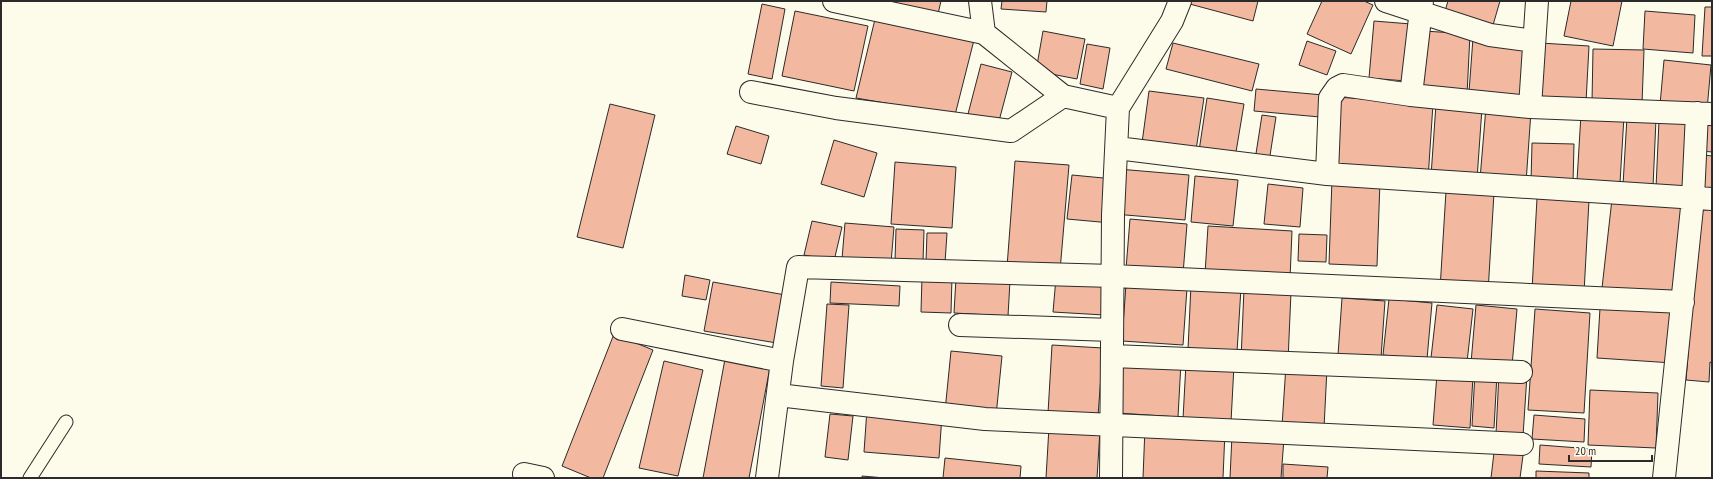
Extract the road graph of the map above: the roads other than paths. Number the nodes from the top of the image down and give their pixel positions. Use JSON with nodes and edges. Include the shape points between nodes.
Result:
{"nodes":[{"id":1,"x":834,"y":1,"type":"edge"},
{"id":2,"x":980,"y":1,"type":"edge"},
{"id":3,"x":1180,"y":1,"type":"edge"},
{"id":4,"x":1386,"y":1,"type":"edge"},
{"id":5,"x":1537,"y":1,"type":"edge"},
{"id":6,"x":1421,"y":7,"type":"edge"},
{"id":7,"x":984,"y":33,"type":"junction"},
{"id":8,"x":1534,"y":41,"type":"junction"},
{"id":9,"x":751,"y":92,"type":"dead end"},
{"id":10,"x":1411,"y":95,"type":"junction"},
{"id":11,"x":1063,"y":96,"type":"junction"},
{"id":12,"x":1530,"y":107,"type":"junction"},
{"id":13,"x":1118,"y":108,"type":"junction"},
{"id":14,"x":1705,"y":113,"type":"edge"},
{"id":15,"x":1117,"y":148,"type":"junction"},
{"id":16,"x":1327,"y":174,"type":"junction"},
{"id":17,"x":1703,"y":199,"type":"edge"},
{"id":18,"x":1113,"y":276,"type":"junction"},
{"id":19,"x":1683,"y":302,"type":"junction"},
{"id":20,"x":960,"y":325,"type":"dead end"},
{"id":21,"x":622,"y":329,"type":"dead end"},
{"id":22,"x":1112,"y":330,"type":"junction"},
{"id":23,"x":1112,"y":356,"type":"junction"},
{"id":24,"x":782,"y":361,"type":"junction"},
{"id":25,"x":1521,"y":372,"type":"dead end"},
{"id":26,"x":778,"y":395,"type":"junction"},
{"id":27,"x":66,"y":422,"type":"dead end"},
{"id":28,"x":1110,"y":423,"type":"junction"},
{"id":29,"x":1522,"y":444,"type":"dead end"},
{"id":30,"x":30,"y":478,"type":"edge"},
{"id":31,"x":767,"y":478,"type":"edge"},
{"id":32,"x":1111,"y":478,"type":"edge"},
{"id":33,"x":1664,"y":478,"type":"edge"}],
"edges":[{"from":1,"to":7,"type":"street"},
{"from":2,"to":7,"type":"street"},
{"from":3,"to":13,"type":"street","via":[[1172,21]]},
{"from":4,"to":6,"type":"street"},
{"from":5,"to":8,"type":"street"},
{"from":6,"to":8,"type":"street","via":[[1490,35]]},
{"from":6,"to":10,"type":"street"},
{"from":7,"to":11,"type":"street"},
{"from":8,"to":12,"type":"street"},
{"from":9,"to":11,"type":"street","via":[[836,108],[1010,131]]},
{"from":10,"to":12,"type":"street"},
{"from":10,"to":16,"type":"street","via":[[1343,85],[1337,88],[1330,98]]},
{"from":11,"to":13,"type":"street"},
{"from":12,"to":14,"type":"street"},
{"from":13,"to":15,"type":"street"},
{"from":14,"to":17,"type":"street"},
{"from":15,"to":16,"type":"street"},
{"from":15,"to":18,"type":"street"},
{"from":16,"to":17,"type":"street"},
{"from":17,"to":19,"type":"street"},
{"from":18,"to":19,"type":"street"},
{"from":18,"to":22,"type":"street"},
{"from":18,"to":24,"type":"street","via":[[798,267]]},
{"from":19,"to":33,"type":"street"},
{"from":20,"to":22,"type":"street"},
{"from":21,"to":24,"type":"street"},
{"from":22,"to":23,"type":"street"},
{"from":23,"to":25,"type":"street"},
{"from":23,"to":28,"type":"street"},
{"from":24,"to":26,"type":"street"},
{"from":26,"to":28,"type":"street","via":[[985,419]]},
{"from":26,"to":31,"type":"street"},
{"from":27,"to":30,"type":"lane"},
{"from":28,"to":29,"type":"street"},
{"from":28,"to":32,"type":"street"}]}
